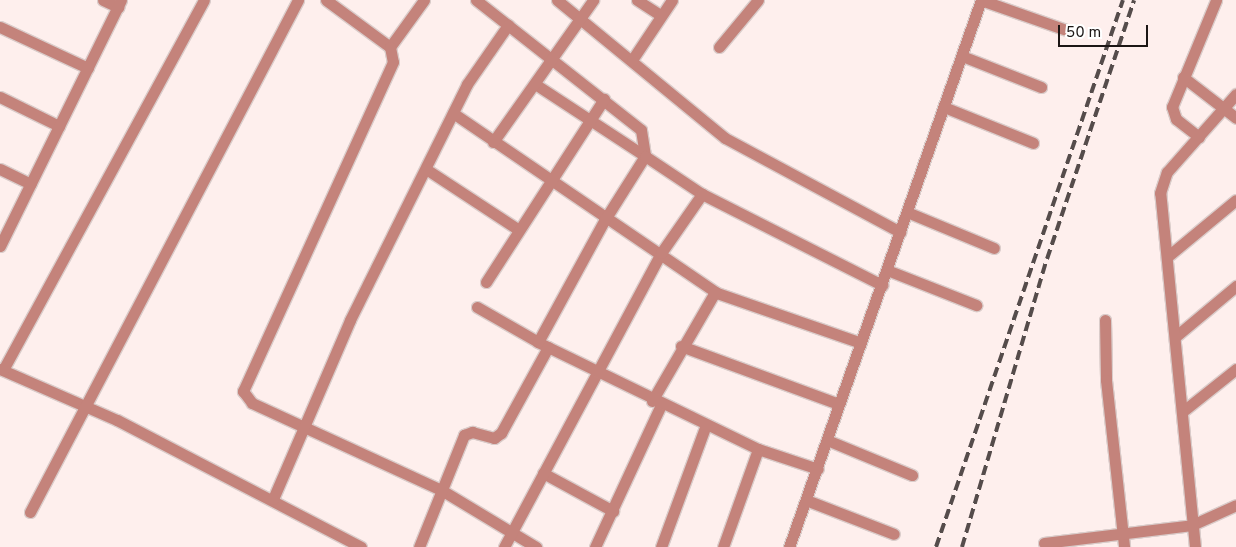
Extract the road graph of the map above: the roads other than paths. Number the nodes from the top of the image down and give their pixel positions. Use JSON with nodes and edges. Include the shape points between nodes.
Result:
{"nodes":[{"id":1,"x":103,"y":0,"type":"edge"},
{"id":2,"x":298,"y":0,"type":"edge"},
{"id":3,"x":326,"y":0,"type":"edge"},
{"id":4,"x":424,"y":0,"type":"edge"},
{"id":5,"x":476,"y":0,"type":"edge"},
{"id":6,"x":557,"y":0,"type":"edge"},
{"id":7,"x":593,"y":0,"type":"edge"},
{"id":8,"x":637,"y":0,"type":"edge"},
{"id":9,"x":672,"y":0,"type":"edge"},
{"id":10,"x":758,"y":0,"type":"edge"},
{"id":11,"x":981,"y":0,"type":"edge"},
{"id":12,"x":1216,"y":0,"type":"edge"},
{"id":13,"x":199,"y":2,"type":"edge"},
{"id":14,"x":119,"y":4,"type":"edge"},
{"id":15,"x":660,"y":15,"type":"junction"},
{"id":16,"x":579,"y":20,"type":"junction"},
{"id":17,"x":508,"y":25,"type":"junction"},
{"id":18,"x":0,"y":27,"type":"edge"},
{"id":19,"x":1066,"y":30,"type":"dead end"},
{"id":20,"x":390,"y":47,"type":"junction"},
{"id":21,"x":719,"y":47,"type":"dead end"},
{"id":22,"x":962,"y":56,"type":"junction"},
{"id":23,"x":553,"y":58,"type":"junction"},
{"id":24,"x":632,"y":60,"type":"junction"},
{"id":25,"x":88,"y":68,"type":"junction"},
{"id":26,"x":1183,"y":76,"type":"junction"},
{"id":27,"x":535,"y":84,"type":"junction"},
{"id":28,"x":1041,"y":87,"type":"dead end"},
{"id":29,"x":1236,"y":94,"type":"edge"},
{"id":30,"x":0,"y":97,"type":"edge"},
{"id":31,"x":604,"y":99,"type":"junction"},
{"id":32,"x":1227,"y":106,"type":"junction"},
{"id":33,"x":944,"y":107,"type":"junction"},
{"id":34,"x":453,"y":113,"type":"junction"},
{"id":35,"x":1236,"y":118,"type":"edge"},
{"id":36,"x":589,"y":122,"type":"junction"},
{"id":37,"x":59,"y":126,"type":"junction"},
{"id":38,"x":1199,"y":137,"type":"junction"},
{"id":39,"x":493,"y":142,"type":"junction"},
{"id":40,"x":1033,"y":144,"type":"dead end"},
{"id":41,"x":646,"y":156,"type":"junction"},
{"id":42,"x":426,"y":169,"type":"junction"},
{"id":43,"x":0,"y":170,"type":"edge"},
{"id":44,"x":548,"y":180,"type":"junction"},
{"id":45,"x":31,"y":184,"type":"junction"},
{"id":46,"x":702,"y":194,"type":"junction"},
{"id":47,"x":1236,"y":200,"type":"edge"},
{"id":48,"x":907,"y":212,"type":"junction"},
{"id":49,"x":604,"y":221,"type":"junction"},
{"id":50,"x":519,"y":230,"type":"junction"},
{"id":51,"x":900,"y":232,"type":"junction"},
{"id":52,"x":0,"y":246,"type":"edge"},
{"id":53,"x":994,"y":248,"type":"dead end"},
{"id":54,"x":661,"y":253,"type":"junction"},
{"id":55,"x":1167,"y":257,"type":"junction"},
{"id":56,"x":887,"y":270,"type":"junction"},
{"id":57,"x":486,"y":282,"type":"dead end"},
{"id":58,"x":882,"y":285,"type":"junction"},
{"id":59,"x":1236,"y":286,"type":"edge"},
{"id":60,"x":715,"y":292,"type":"junction"},
{"id":61,"x":976,"y":305,"type":"dead end"},
{"id":62,"x":478,"y":307,"type":"dead end"},
{"id":63,"x":1105,"y":320,"type":"dead end"},
{"id":64,"x":1175,"y":337,"type":"junction"},
{"id":65,"x":861,"y":343,"type":"junction"},
{"id":66,"x":543,"y":345,"type":"junction"},
{"id":67,"x":681,"y":346,"type":"junction"},
{"id":68,"x":1,"y":369,"type":"edge"},
{"id":69,"x":1236,"y":369,"type":"edge"},
{"id":70,"x":597,"y":372,"type":"junction"},
{"id":71,"x":656,"y":403,"type":"junction"},
{"id":72,"x":839,"y":404,"type":"junction"},
{"id":73,"x":86,"y":406,"type":"junction"},
{"id":74,"x":1182,"y":412,"type":"junction"},
{"id":75,"x":706,"y":425,"type":"junction"},
{"id":76,"x":302,"y":426,"type":"junction"},
{"id":77,"x":827,"y":440,"type":"junction"},
{"id":78,"x":758,"y":449,"type":"junction"},
{"id":79,"x":818,"y":469,"type":"junction"},
{"id":80,"x":543,"y":473,"type":"junction"},
{"id":81,"x":912,"y":475,"type":"dead end"},
{"id":82,"x":443,"y":491,"type":"junction"},
{"id":83,"x":273,"y":499,"type":"junction"},
{"id":84,"x":806,"y":500,"type":"junction"},
{"id":85,"x":1236,"y":505,"type":"edge"},
{"id":86,"x":612,"y":511,"type":"junction"},
{"id":87,"x":30,"y":512,"type":"dead end"},
{"id":88,"x":1192,"y":525,"type":"junction"},
{"id":89,"x":1121,"y":531,"type":"junction"},
{"id":90,"x":512,"y":533,"type":"junction"},
{"id":91,"x":894,"y":534,"type":"dead end"},
{"id":92,"x":1044,"y":543,"type":"dead end"},
{"id":93,"x":361,"y":547,"type":"edge"},
{"id":94,"x":419,"y":547,"type":"edge"},
{"id":95,"x":504,"y":547,"type":"edge"},
{"id":96,"x":536,"y":547,"type":"edge"},
{"id":97,"x":595,"y":547,"type":"edge"},
{"id":98,"x":661,"y":547,"type":"edge"},
{"id":99,"x":722,"y":547,"type":"edge"},
{"id":100,"x":789,"y":547,"type":"edge"},
{"id":101,"x":1124,"y":547,"type":"edge"},
{"id":102,"x":1195,"y":547,"type":"edge"}],
"edges":[{"from":1,"to":14,"type":"street"},
{"from":2,"to":73,"type":"street"},
{"from":3,"to":20,"type":"street"},
{"from":4,"to":20,"type":"street"},
{"from":5,"to":17,"type":"street"},
{"from":6,"to":16,"type":"street"},
{"from":7,"to":16,"type":"street"},
{"from":8,"to":15,"type":"street"},
{"from":9,"to":15,"type":"street"},
{"from":10,"to":21,"type":"street"},
{"from":11,"to":19,"type":"street"},
{"from":11,"to":22,"type":"street"},
{"from":12,"to":26,"type":"street"},
{"from":13,"to":68,"type":"street"},
{"from":14,"to":25,"type":"street"},
{"from":15,"to":24,"type":"street"},
{"from":16,"to":23,"type":"street"},
{"from":16,"to":24,"type":"street"},
{"from":17,"to":23,"type":"street"},
{"from":17,"to":34,"type":"street"},
{"from":18,"to":25,"type":"street"},
{"from":20,"to":76,"type":"street","via":[[393,62],[243,391],[252,404]]},
{"from":22,"to":28,"type":"street"},
{"from":22,"to":33,"type":"street"},
{"from":23,"to":27,"type":"street"},
{"from":23,"to":31,"type":"street"},
{"from":24,"to":51,"type":"street","via":[[703,121],[762,162]]},
{"from":25,"to":37,"type":"street"},
{"from":26,"to":32,"type":"street"},
{"from":26,"to":38,"type":"street","via":[[1172,112]]},
{"from":27,"to":36,"type":"street"},
{"from":27,"to":39,"type":"street"},
{"from":29,"to":32,"type":"street"},
{"from":30,"to":37,"type":"street"},
{"from":31,"to":36,"type":"street"},
{"from":31,"to":41,"type":"street","via":[[645,134]]},
{"from":32,"to":35,"type":"street"},
{"from":32,"to":38,"type":"street"},
{"from":33,"to":40,"type":"street"},
{"from":33,"to":48,"type":"street"},
{"from":34,"to":39,"type":"street"},
{"from":34,"to":42,"type":"street"},
{"from":36,"to":41,"type":"street"},
{"from":36,"to":44,"type":"street"},
{"from":37,"to":45,"type":"street"},
{"from":38,"to":55,"type":"street","via":[[1162,183]]},
{"from":39,"to":44,"type":"street"},
{"from":41,"to":46,"type":"street"},
{"from":41,"to":49,"type":"street"},
{"from":42,"to":50,"type":"street"},
{"from":42,"to":76,"type":"street"},
{"from":43,"to":45,"type":"street"},
{"from":44,"to":49,"type":"street"},
{"from":44,"to":50,"type":"street"},
{"from":45,"to":52,"type":"street"},
{"from":46,"to":54,"type":"street"},
{"from":46,"to":58,"type":"street"},
{"from":47,"to":55,"type":"street"},
{"from":48,"to":51,"type":"street"},
{"from":48,"to":53,"type":"street"},
{"from":49,"to":54,"type":"street"},
{"from":49,"to":66,"type":"street"},
{"from":50,"to":57,"type":"street"},
{"from":51,"to":56,"type":"street"},
{"from":54,"to":60,"type":"street"},
{"from":54,"to":70,"type":"street"},
{"from":55,"to":64,"type":"street"},
{"from":56,"to":58,"type":"street"},
{"from":56,"to":61,"type":"street"},
{"from":58,"to":65,"type":"street"},
{"from":59,"to":64,"type":"street"},
{"from":60,"to":65,"type":"street"},
{"from":60,"to":67,"type":"street"},
{"from":62,"to":66,"type":"street"},
{"from":63,"to":89,"type":"street","via":[[1106,380]]},
{"from":64,"to":74,"type":"street"},
{"from":65,"to":72,"type":"street"},
{"from":66,"to":70,"type":"street"},
{"from":66,"to":82,"type":"street","via":[[501,433],[494,438],[472,432],[464,435]]},
{"from":67,"to":71,"type":"street"},
{"from":67,"to":72,"type":"street"},
{"from":68,"to":73,"type":"street"},
{"from":69,"to":74,"type":"street"},
{"from":70,"to":71,"type":"street"},
{"from":70,"to":80,"type":"street"},
{"from":71,"to":75,"type":"street"},
{"from":71,"to":86,"type":"street"},
{"from":72,"to":77,"type":"street"},
{"from":73,"to":83,"type":"street"},
{"from":73,"to":87,"type":"street"},
{"from":74,"to":88,"type":"street"},
{"from":75,"to":78,"type":"street"},
{"from":75,"to":98,"type":"street"},
{"from":76,"to":82,"type":"street"},
{"from":76,"to":83,"type":"street"},
{"from":77,"to":79,"type":"street"},
{"from":77,"to":81,"type":"street"},
{"from":78,"to":79,"type":"street"},
{"from":78,"to":99,"type":"street"},
{"from":79,"to":84,"type":"street"},
{"from":80,"to":86,"type":"street"},
{"from":80,"to":90,"type":"street"},
{"from":82,"to":90,"type":"street"},
{"from":82,"to":94,"type":"street"},
{"from":83,"to":93,"type":"street"},
{"from":84,"to":91,"type":"street"},
{"from":84,"to":100,"type":"street"},
{"from":85,"to":88,"type":"street"},
{"from":86,"to":97,"type":"street"},
{"from":88,"to":89,"type":"street"},
{"from":88,"to":102,"type":"street"},
{"from":89,"to":92,"type":"street"},
{"from":89,"to":101,"type":"street"},
{"from":90,"to":95,"type":"street"},
{"from":90,"to":96,"type":"street"}]}
